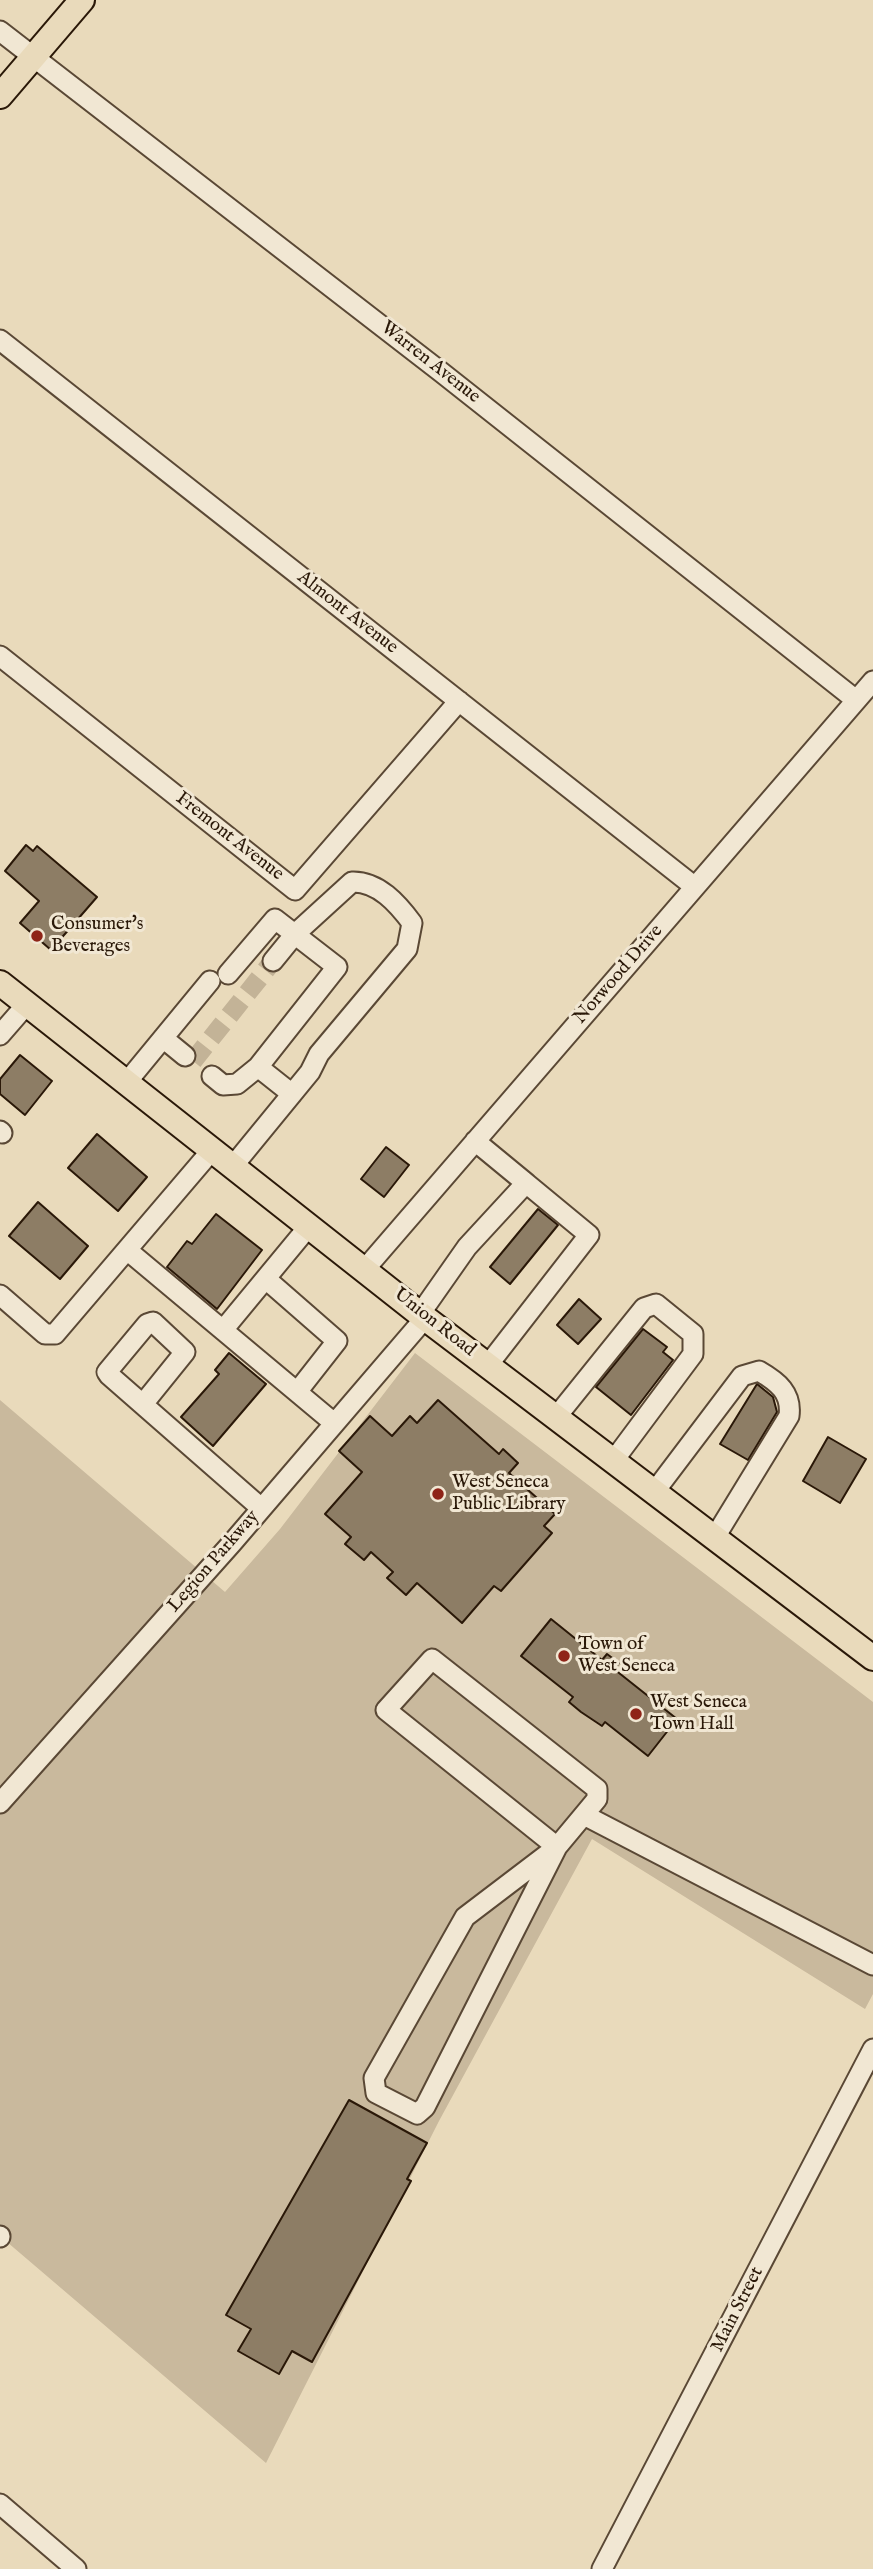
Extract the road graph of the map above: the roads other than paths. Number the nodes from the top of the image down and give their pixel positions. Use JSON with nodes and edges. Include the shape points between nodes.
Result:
{"nodes":[{"id":1,"x":82,"y":0,"type":"edge"},
{"id":2,"x":0,"y":31,"type":"edge"},
{"id":3,"x":33,"y":57,"type":"junction"},
{"id":4,"x":0,"y":96,"type":"edge"},
{"id":5,"x":0,"y":340,"type":"edge"},
{"id":6,"x":0,"y":656,"type":"edge"},
{"id":7,"x":873,"y":681,"type":"edge"},
{"id":8,"x":856,"y":700,"type":"junction"},
{"id":9,"x":459,"y":701,"type":"junction"},
{"id":10,"x":695,"y":887,"type":"junction"},
{"id":11,"x":295,"y":934,"type":"junction"},
{"id":12,"x":273,"y":961,"type":"tunnel mouth"},
{"id":13,"x":0,"y":983,"type":"edge"},
{"id":14,"x":27,"y":1004,"type":"junction"},
{"id":15,"x":0,"y":1035,"type":"edge"},
{"id":16,"x":163,"y":1038,"type":"junction"},
{"id":17,"x":185,"y":1056,"type":"dead end"},
{"id":18,"x":258,"y":1067,"type":"junction"},
{"id":19,"x":212,"y":1076,"type":"dead end"},
{"id":20,"x":127,"y":1083,"type":"junction"},
{"id":21,"x":292,"y":1094,"type":"junction"},
{"id":22,"x":475,"y":1141,"type":"junction"},
{"id":23,"x":212,"y":1150,"type":"junction"},
{"id":24,"x":233,"y":1166,"type":"junction"},
{"id":25,"x":526,"y":1183,"type":"junction"},
{"id":26,"x":309,"y":1226,"type":"junction"},
{"id":27,"x":127,"y":1250,"type":"junction"},
{"id":28,"x":365,"y":1269,"type":"junction"},
{"id":29,"x":265,"y":1279,"type":"junction"},
{"id":30,"x":0,"y":1295,"type":"edge"},
{"id":31,"x":423,"y":1316,"type":"junction"},
{"id":32,"x":223,"y":1330,"type":"junction"},
{"id":33,"x":488,"y":1365,"type":"junction"},
{"id":34,"x":297,"y":1392,"type":"junction"},
{"id":35,"x":143,"y":1404,"type":"dead end"},
{"id":36,"x":557,"y":1416,"type":"junction"},
{"id":37,"x":334,"y":1423,"type":"junction"},
{"id":38,"x":614,"y":1460,"type":"junction"},
{"id":39,"x":655,"y":1491,"type":"junction"},
{"id":40,"x":261,"y":1508,"type":"junction"},
{"id":41,"x":716,"y":1537,"type":"junction"},
{"id":42,"x":873,"y":1658,"type":"edge"},
{"id":43,"x":0,"y":1803,"type":"edge"},
{"id":44,"x":584,"y":1815,"type":"junction"},
{"id":45,"x":558,"y":1847,"type":"junction"},
{"id":46,"x":873,"y":1965,"type":"edge"},
{"id":47,"x":873,"y":2049,"type":"edge"},
{"id":48,"x":0,"y":2504,"type":"edge"},
{"id":49,"x":76,"y":2569,"type":"edge"},
{"id":50,"x":602,"y":2569,"type":"edge"}],
"edges":[{"from":1,"to":3,"type":"main road"},
{"from":2,"to":3,"type":"street","name":"Warren Avenue"},
{"from":3,"to":4,"type":"main road"},
{"from":3,"to":8,"type":"street","name":"Warren Avenue"},
{"from":5,"to":9,"type":"street","name":"Almont Avenue"},
{"from":6,"to":9,"type":"street","name":"Fremont Avenue","via":[[295,890]]},
{"from":7,"to":8,"type":"street","name":"Norwood Drive"},
{"from":8,"to":10,"type":"street","name":"Norwood Drive"},
{"from":9,"to":10,"type":"street","name":"Almont Avenue"},
{"from":10,"to":22,"type":"street","name":"Norwood Drive"},
{"from":11,"to":12,"type":"street"},
{"from":11,"to":16,"type":"street","via":[[275,919]]},
{"from":11,"to":18,"type":"street","via":[[337,967]]},
{"from":11,"to":21,"type":"street","via":[[352,882],[368,881],[412,923],[407,948],[319,1054]]},
{"from":13,"to":14,"type":"main road","name":"Union Road"},
{"from":14,"to":15,"type":"street"},
{"from":14,"to":20,"type":"main road","name":"Union Road"},
{"from":16,"to":17,"type":"street"},
{"from":16,"to":20,"type":"street"},
{"from":18,"to":19,"type":"street","via":[[237,1084],[223,1085]]},
{"from":18,"to":21,"type":"street"},
{"from":20,"to":23,"type":"main road","name":"Union Road"},
{"from":21,"to":24,"type":"street"},
{"from":22,"to":25,"type":"street"},
{"from":22,"to":28,"type":"street","name":"Norwood Drive"},
{"from":23,"to":24,"type":"main road","name":"Union Road"},
{"from":23,"to":27,"type":"street"},
{"from":24,"to":26,"type":"main road","name":"Union Road"},
{"from":25,"to":31,"type":"street","name":"Legion Parkway","via":[[467,1247]]},
{"from":25,"to":33,"type":"street","via":[[589,1235]]},
{"from":26,"to":28,"type":"main road","name":"Union Road"},
{"from":26,"to":29,"type":"street"},
{"from":27,"to":30,"type":"street","via":[[55,1334],[45,1334]]},
{"from":27,"to":32,"type":"street"},
{"from":28,"to":31,"type":"main road","name":"Union Road"},
{"from":29,"to":32,"type":"street"},
{"from":29,"to":34,"type":"street","via":[[337,1341]]},
{"from":31,"to":33,"type":"main road","name":"Union Road"},
{"from":31,"to":37,"type":"street","name":"Legion Parkway"},
{"from":32,"to":34,"type":"street"},
{"from":33,"to":36,"type":"main road","name":"Union Road"},
{"from":34,"to":37,"type":"street"},
{"from":35,"to":40,"type":"street"},
{"from":36,"to":38,"type":"main road","name":"Union Road"},
{"from":36,"to":38,"type":"street","via":[[643,1308],[656,1304],[693,1334],[693,1354]]},
{"from":37,"to":40,"type":"street","name":"Legion Parkway"},
{"from":38,"to":39,"type":"main road","name":"Union Road"},
{"from":39,"to":41,"type":"main road","name":"Union Road"},
{"from":39,"to":41,"type":"street","via":[[742,1376],[759,1371],[768,1376],[786,1392],[789,1416]]},
{"from":40,"to":43,"type":"street","name":"Legion Parkway"},
{"from":41,"to":42,"type":"main road","name":"Union Road"},
{"from":44,"to":45,"type":"street"},
{"from":44,"to":45,"type":"street","via":[[597,1799],[597,1789],[432,1659],[394,1700],[386,1710],[390,1714]]},
{"from":44,"to":46,"type":"street"},
{"from":45,"to":45,"type":"street","via":[[425,2107],[417,2114],[376,2093],[374,2078],[465,1917]]},
{"from":47,"to":50,"type":"street","name":"Main Street"},
{"from":48,"to":49,"type":"street"}]}
